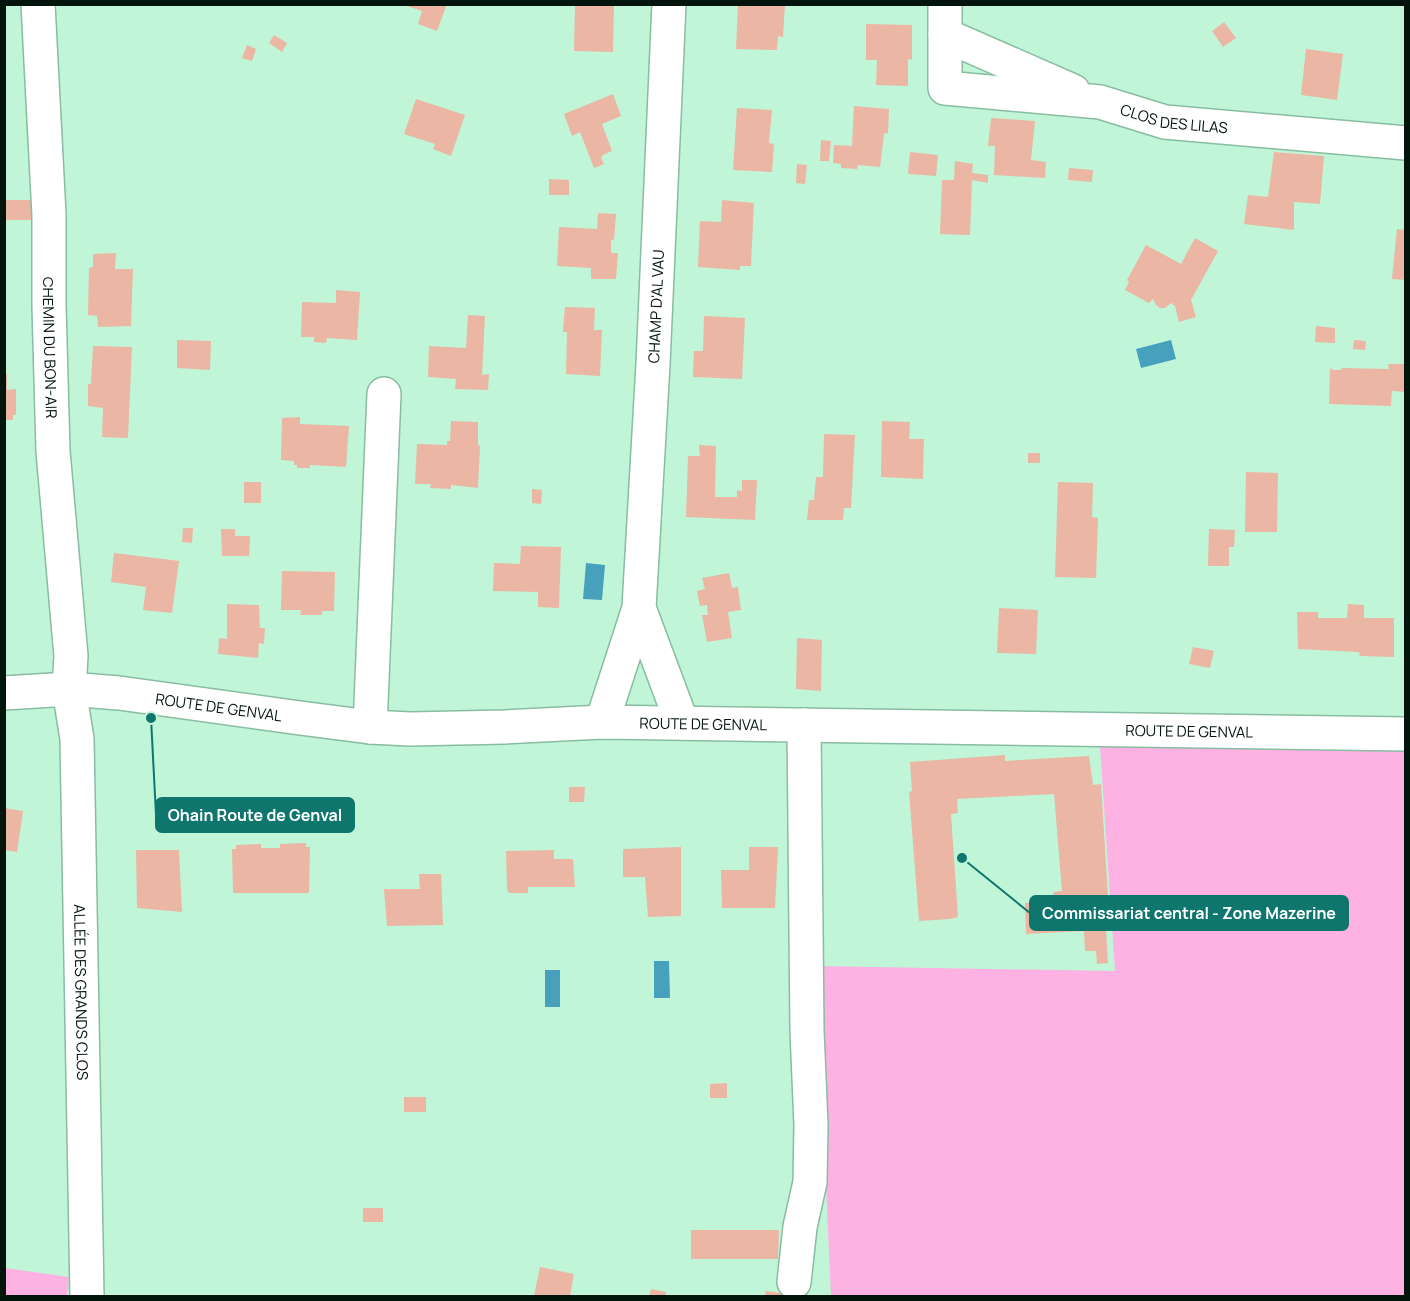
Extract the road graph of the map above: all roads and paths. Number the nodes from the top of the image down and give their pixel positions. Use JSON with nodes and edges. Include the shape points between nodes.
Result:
{"nodes":[{"id":1,"x":38,"y":4,"type":"edge"},
{"id":2,"x":669,"y":4,"type":"edge"},
{"id":3,"x":945,"y":20,"type":"edge"},
{"id":4,"x":1100,"y":102,"type":"junction"},
{"id":5,"x":1406,"y":143,"type":"edge"},
{"id":6,"x":384,"y":394,"type":"dead end"},
{"id":7,"x":639,"y":608,"type":"junction"},
{"id":8,"x":69,"y":689,"type":"junction"},
{"id":9,"x":4,"y":693,"type":"edge"},
{"id":10,"x":602,"y":722,"type":"junction"},
{"id":11,"x":682,"y":723,"type":"junction"},
{"id":12,"x":804,"y":725,"type":"junction"},
{"id":13,"x":370,"y":727,"type":"junction"},
{"id":14,"x":1406,"y":734,"type":"edge"},
{"id":15,"x":794,"y":1282,"type":"dead end"},
{"id":16,"x":87,"y":1296,"type":"edge"}],
"edges":[{"from":1,"to":8,"type":"street","name":"CHEMIN DU BON-AIR","via":[[49,215],[53,451],[71,656]]},
{"from":2,"to":7,"type":"street","name":"CHAMP D'AL VAU"},
{"from":3,"to":4,"type":"street"},
{"from":3,"to":4,"type":"street","name":"CLOS DES LILAS","via":[[945,88]]},
{"from":4,"to":5,"type":"street","name":"CLOS DES LILAS","via":[[1165,122]]},
{"from":6,"to":13,"type":"street"},
{"from":7,"to":10,"type":"street","name":"CHAMP D'AL VAU"},
{"from":7,"to":11,"type":"street","name":"CHAMP D'AL VAU"},
{"from":8,"to":9,"type":"street","name":"ROUTE DE GENVAL"},
{"from":8,"to":13,"type":"street","name":"ROUTE DE GENVAL"},
{"from":8,"to":16,"type":"street","name":"ALLÉE DES GRANDS CLOS","via":[[76,739]]},
{"from":10,"to":11,"type":"street","name":"ROUTE DE GENVAL"},
{"from":10,"to":13,"type":"street","name":"ROUTE DE GENVAL","via":[[493,728]]},
{"from":11,"to":12,"type":"street","name":"ROUTE DE GENVAL"},
{"from":12,"to":14,"type":"street","name":"ROUTE DE GENVAL"},
{"from":12,"to":15,"type":"street","via":[[811,1136],[810,1182]]}]}
